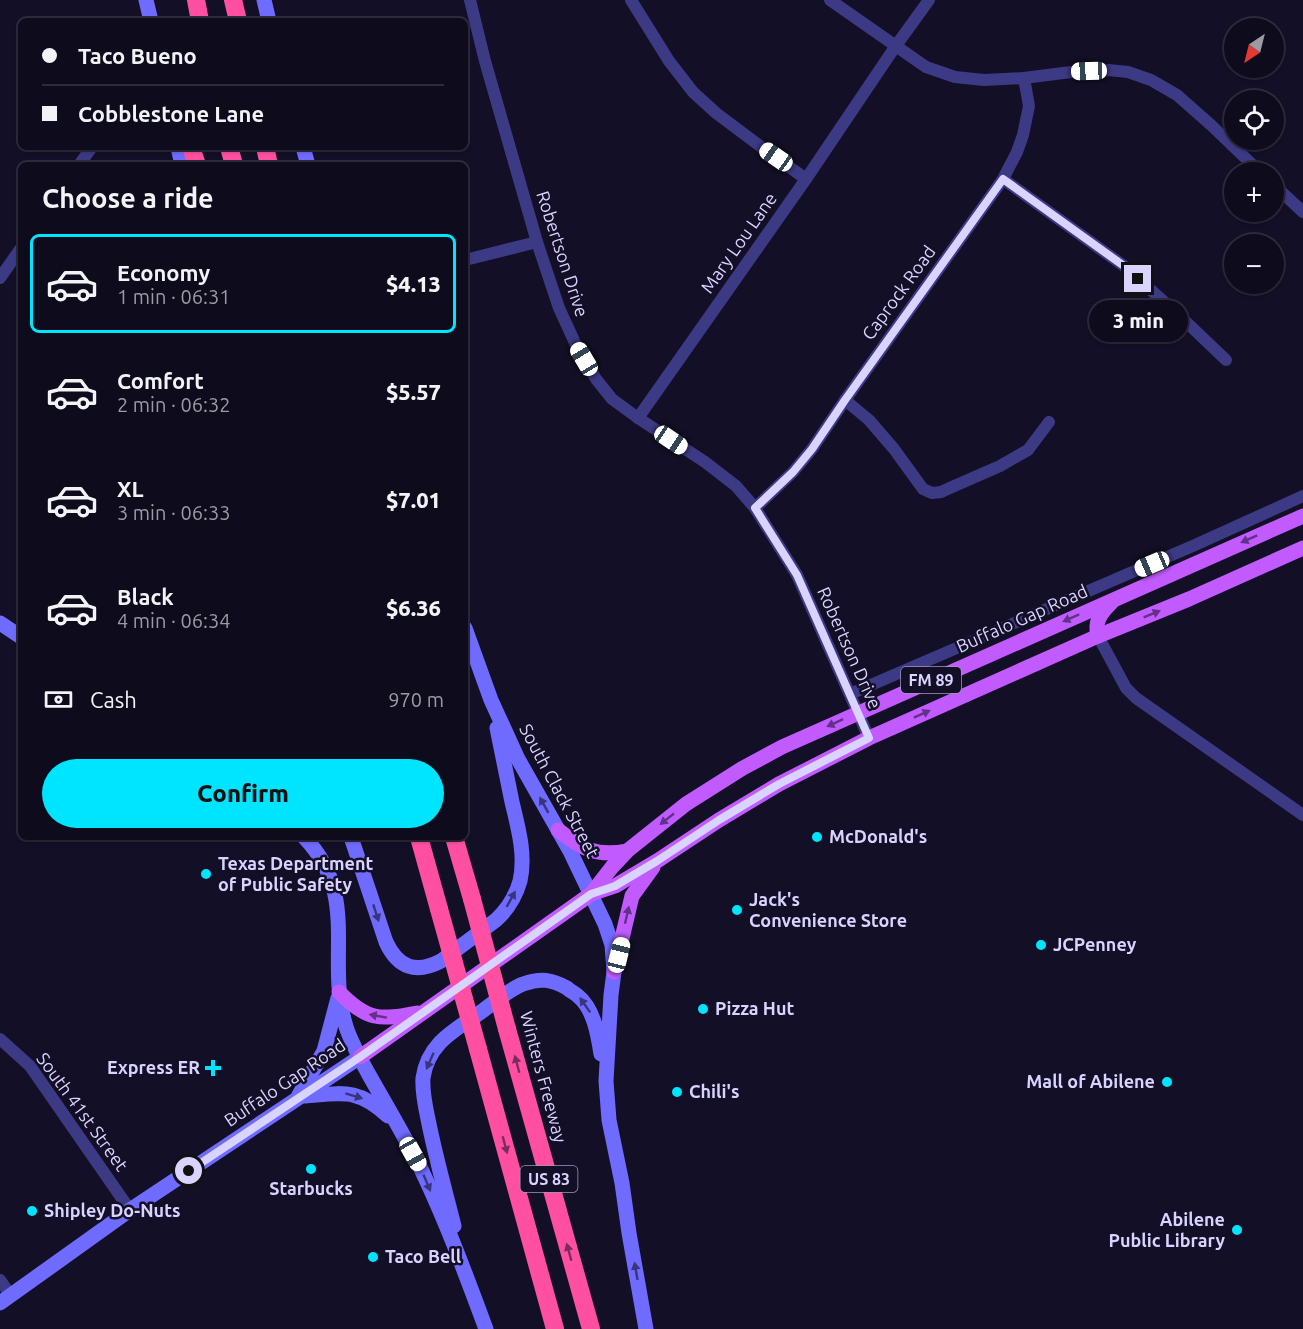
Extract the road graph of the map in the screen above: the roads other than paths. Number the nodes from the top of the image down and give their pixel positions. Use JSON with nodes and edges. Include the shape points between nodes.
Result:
{"nodes":[{"id":1,"x":146,"y":0,"type":"edge"},
{"id":2,"x":196,"y":0,"type":"edge"},
{"id":3,"x":234,"y":0,"type":"edge"},
{"id":4,"x":264,"y":0,"type":"edge"},
{"id":5,"x":470,"y":0,"type":"edge"},
{"id":6,"x":630,"y":0,"type":"edge"},
{"id":7,"x":830,"y":0,"type":"edge"},
{"id":8,"x":929,"y":0,"type":"edge"},
{"id":9,"x":150,"y":18,"type":"edge"},
{"id":10,"x":199,"y":18,"type":"edge"},
{"id":11,"x":237,"y":18,"type":"edge"},
{"id":12,"x":268,"y":18,"type":"edge"},
{"id":13,"x":895,"y":47,"type":"junction"},
{"id":14,"x":1024,"y":78,"type":"junction"},
{"id":15,"x":1250,"y":162,"type":"edge"},
{"id":16,"x":806,"y":179,"type":"junction"},
{"id":17,"x":1003,"y":179,"type":"junction"},
{"id":18,"x":1284,"y":194,"type":"edge"},
{"id":19,"x":1303,"y":212,"type":"edge"},
{"id":20,"x":537,"y":242,"type":"junction"},
{"id":21,"x":18,"y":252,"type":"edge"},
{"id":22,"x":468,"y":259,"type":"edge"},
{"id":23,"x":0,"y":278,"type":"edge"},
{"id":24,"x":1226,"y":360,"type":"dead end"},
{"id":25,"x":845,"y":400,"type":"junction"},
{"id":26,"x":638,"y":418,"type":"junction"},
{"id":27,"x":1049,"y":422,"type":"dead end"},
{"id":28,"x":1303,"y":496,"type":"edge"},
{"id":29,"x":755,"y":508,"type":"junction"},
{"id":30,"x":1303,"y":516,"type":"edge"},
{"id":31,"x":1303,"y":548,"type":"edge"},
{"id":32,"x":1116,"y":598,"type":"junction"},
{"id":33,"x":0,"y":623,"type":"edge"},
{"id":34,"x":18,"y":635,"type":"edge"},
{"id":35,"x":468,"y":636,"type":"edge"},
{"id":36,"x":1098,"y":636,"type":"junction"},
{"id":37,"x":850,"y":694,"type":"junction"},
{"id":38,"x":491,"y":700,"type":"junction"},
{"id":39,"x":858,"y":712,"type":"junction"},
{"id":40,"x":869,"y":738,"type":"junction"},
{"id":41,"x":1303,"y":815,"type":"edge"},
{"id":42,"x":558,"y":830,"type":"junction"},
{"id":43,"x":306,"y":840,"type":"edge"},
{"id":44,"x":352,"y":840,"type":"edge"},
{"id":45,"x":420,"y":840,"type":"edge"},
{"id":46,"x":455,"y":840,"type":"edge"},
{"id":47,"x":627,"y":850,"type":"junction"},
{"id":48,"x":657,"y":861,"type":"junction"},
{"id":49,"x":591,"y":894,"type":"junction"},
{"id":50,"x":614,"y":972,"type":"junction"},
{"id":51,"x":339,"y":992,"type":"junction"},
{"id":52,"x":423,"y":1012,"type":"junction"},
{"id":53,"x":0,"y":1039,"type":"edge"},
{"id":54,"x":360,"y":1057,"type":"junction"},
{"id":55,"x":606,"y":1081,"type":"junction"},
{"id":56,"x":299,"y":1097,"type":"junction"},
{"id":57,"x":397,"y":1126,"type":"junction"},
{"id":58,"x":130,"y":1210,"type":"junction"},
{"id":59,"x":531,"y":1240,"type":"junction"},
{"id":60,"x":464,"y":1267,"type":"junction"},
{"id":61,"x":0,"y":1280,"type":"edge"},
{"id":62,"x":5,"y":1299,"type":"edge"},
{"id":63,"x":486,"y":1329,"type":"edge"},
{"id":64,"x":548,"y":1329,"type":"edge"},
{"id":65,"x":555,"y":1329,"type":"edge"},
{"id":66,"x":591,"y":1329,"type":"edge"},
{"id":67,"x":646,"y":1329,"type":"edge"}],
"edges":[{"from":1,"to":9,"type":"main road"},
{"from":2,"to":10,"type":"highway"},
{"from":3,"to":11,"type":"highway"},
{"from":4,"to":12,"type":"main road"},
{"from":5,"to":20,"type":"street","name":"Robertson Drive"},
{"from":6,"to":16,"type":"street","via":[[693,92]]},
{"from":7,"to":13,"type":"street"},
{"from":8,"to":13,"type":"street","name":"Mary Lou Lane"},
{"from":13,"to":14,"type":"street","via":[[926,67],[955,77]]},
{"from":13,"to":16,"type":"street","name":"Mary Lou Lane"},
{"from":14,"to":15,"type":"street","via":[[1108,70],[1151,80],[1177,95]]},
{"from":14,"to":17,"type":"street","name":"Caprock Road","via":[[1029,106],[1023,135]]},
{"from":16,"to":26,"type":"street","name":"Mary Lou Lane"},
{"from":17,"to":24,"type":"street","via":[[1124,266]]},
{"from":17,"to":25,"type":"street","name":"Caprock Road"},
{"from":18,"to":19,"type":"street"},
{"from":20,"to":22,"type":"street"},
{"from":20,"to":26,"type":"street","name":"Robertson Drive","via":[[576,345],[612,399]]},
{"from":21,"to":23,"type":"street"},
{"from":25,"to":27,"type":"street","via":[[869,420],[923,489],[932,493],[1000,466],[1028,450]]},
{"from":25,"to":29,"type":"street","name":"Caprock Road","via":[[793,472]]},
{"from":26,"to":29,"type":"street","name":"Robertson Drive","via":[[705,462],[736,486]]},
{"from":28,"to":37,"type":"street"},
{"from":29,"to":37,"type":"street","name":"Robertson Drive","via":[[797,575]]},
{"from":30,"to":32,"type":"main road","name":"Buffalo Gap Road","number":"FM 89","one_way":true},
{"from":36,"to":31,"type":"main road","name":"Buffalo Gap Road","number":"FM 89","one_way":true},
{"from":32,"to":36,"type":"main road","via":[[1100,616]]},
{"from":32,"to":39,"type":"main road","name":"Buffalo Gap Road","number":"FM 89","one_way":true},
{"from":33,"to":34,"type":"main road"},
{"from":35,"to":38,"type":"main road","name":"South Clack Street"},
{"from":40,"to":36,"type":"main road","name":"Buffalo Gap Road","number":"FM 89","one_way":true},
{"from":36,"to":41,"type":"street","via":[[1126,688],[1136,698]]},
{"from":37,"to":39,"type":"street","name":"Robertson Drive"},
{"from":42,"to":38,"type":"main road","name":"South Clack Street","one_way":true,"via":[[518,759]]},
{"from":44,"to":38,"type":"main road","one_way":true,"via":[[390,953],[406,966],[432,966],[503,914],[520,880],[522,853]]},
{"from":39,"to":40,"type":"street","name":"Robertson Drive"},
{"from":39,"to":47,"type":"main road","name":"Buffalo Gap Road","number":"FM 89","one_way":true,"via":[[743,768],[686,804]]},
{"from":40,"to":48,"type":"main road","name":"Buffalo Gap Road","number":"FM 89","via":[[779,784]]},
{"from":42,"to":47,"type":"main road","via":[[589,850],[610,854]]},
{"from":42,"to":49,"type":"main road","name":"South Clack Street"},
{"from":43,"to":51,"type":"main road","via":[[321,858],[336,896]]},
{"from":45,"to":59,"type":"highway","number":"US 83","one_way":true,"bridge":true},
{"from":66,"to":46,"type":"highway","name":"Winters Freeway","number":"US 83","one_way":true,"bridge":true},
{"from":47,"to":49,"type":"main road","name":"Buffalo Gap Road","number":"FM 89"},
{"from":48,"to":49,"type":"main road","name":"Buffalo Gap Road","number":"FM 89","via":[[615,886]]},
{"from":50,"to":48,"type":"main road","one_way":true,"via":[[632,896]]},
{"from":49,"to":50,"type":"main road","name":"South Clack Street","via":[[612,945]]},
{"from":49,"to":52,"type":"main road","name":"Buffalo Gap Road","number":"FM 89"},
{"from":50,"to":55,"type":"main road","name":"South Clack Street"},
{"from":52,"to":51,"type":"main road","one_way":true,"via":[[374,1017]]},
{"from":51,"to":54,"type":"main road","via":[[345,1024]]},
{"from":51,"to":56,"type":"main road","via":[[324,1051]]},
{"from":52,"to":54,"type":"main road","name":"Buffalo Gap Road","number":"FM 89"},
{"from":53,"to":58,"type":"street","name":"South 41st Street","via":[[30,1066]]},
{"from":54,"to":56,"type":"main road","name":"Buffalo Gap Road"},
{"from":54,"to":57,"type":"main road"},
{"from":55,"to":60,"type":"main road","one_way":true,"via":[[599,1038],[585,1004],[559,984],[540,979],[520,985],[438,1043],[423,1078],[423,1093]]},
{"from":67,"to":55,"type":"main road","name":"South Clack Street","one_way":true,"via":[[609,1120]]},
{"from":56,"to":57,"type":"main road","one_way":true,"via":[[345,1093],[366,1099]]},
{"from":56,"to":58,"type":"main road","name":"Buffalo Gap Road"},
{"from":57,"to":60,"type":"main road","one_way":true,"via":[[421,1168]]},
{"from":58,"to":62,"type":"main road","name":"Buffalo Gap Road"},
{"from":59,"to":64,"type":"highway"},
{"from":59,"to":65,"type":"highway","number":"US 83"},
{"from":60,"to":63,"type":"main road"},
{"from":61,"to":62,"type":"street"}]}
